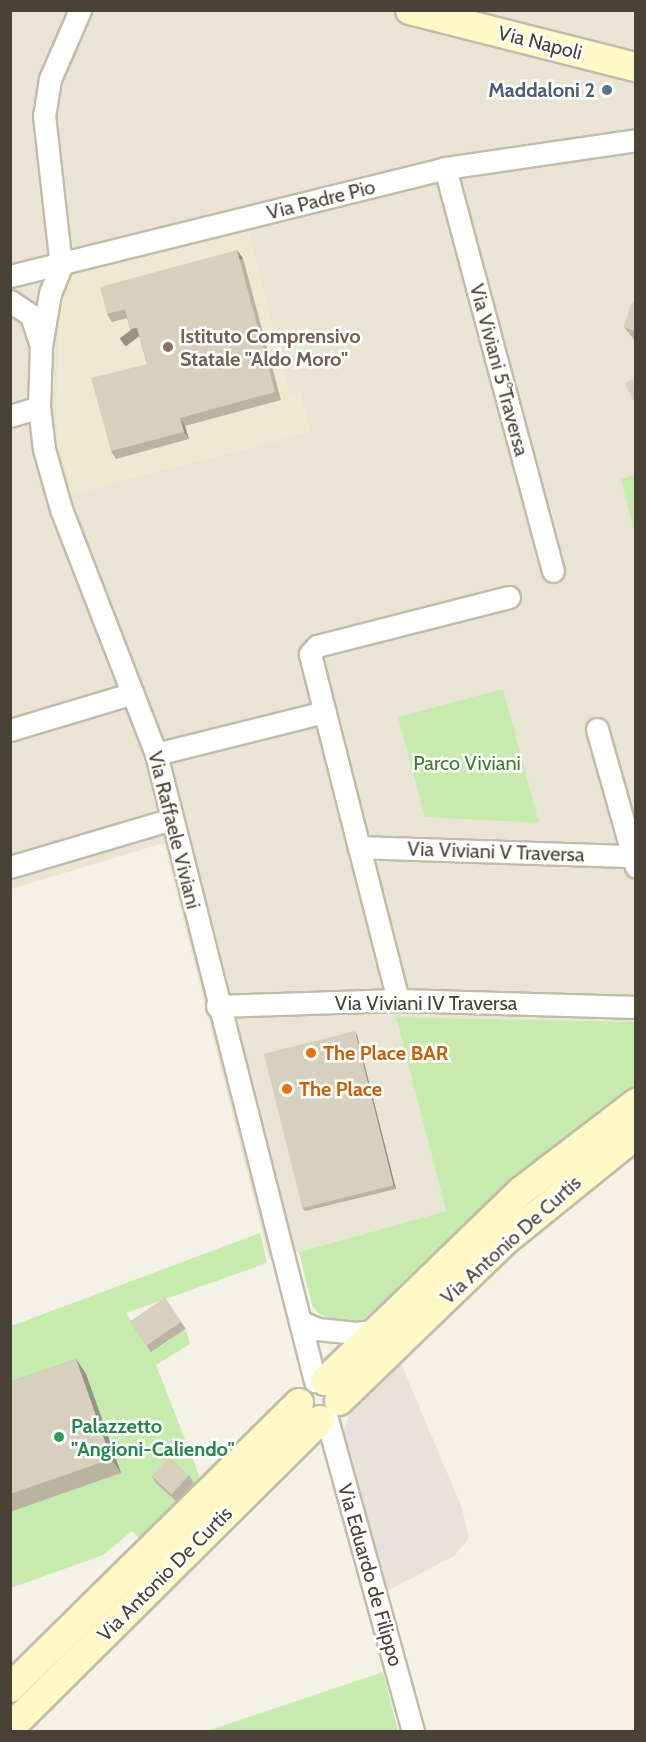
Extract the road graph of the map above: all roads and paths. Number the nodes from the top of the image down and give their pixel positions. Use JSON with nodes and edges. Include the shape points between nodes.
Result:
{"nodes":[{"id":1,"x":80,"y":10,"type":"edge"},
{"id":2,"x":410,"y":10,"type":"edge"},
{"id":3,"x":437,"y":14,"type":"edge"},
{"id":4,"x":636,"y":67,"type":"edge"},
{"id":5,"x":636,"y":140,"type":"edge"},
{"id":6,"x":445,"y":168,"type":"junction"},
{"id":7,"x":61,"y":266,"type":"junction"},
{"id":8,"x":10,"y":276,"type":"edge"},
{"id":9,"x":10,"y":301,"type":"edge"},
{"id":10,"x":41,"y":346,"type":"junction"},
{"id":11,"x":39,"y":407,"type":"junction"},
{"id":12,"x":10,"y":416,"type":"edge"},
{"id":13,"x":553,"y":571,"type":"dead end"},
{"id":14,"x":509,"y":597,"type":"dead end"},
{"id":15,"x":133,"y":693,"type":"junction"},
{"id":16,"x":325,"y":712,"type":"junction"},
{"id":17,"x":597,"y":729,"type":"dead end"},
{"id":18,"x":10,"y":730,"type":"edge"},
{"id":19,"x":156,"y":754,"type":"junction"},
{"id":20,"x":172,"y":819,"type":"junction"},
{"id":21,"x":359,"y":847,"type":"junction"},
{"id":22,"x":634,"y":861,"type":"edge"},
{"id":23,"x":10,"y":867,"type":"edge"},
{"id":24,"x":398,"y":1000,"type":"junction"},
{"id":25,"x":217,"y":1006,"type":"junction"},
{"id":26,"x":636,"y":1007,"type":"edge"},
{"id":27,"x":636,"y":1103,"type":"edge"},
{"id":28,"x":636,"y":1135,"type":"edge"},
{"id":29,"x":300,"y":1321,"type":"junction"},
{"id":30,"x":378,"y":1330,"type":"junction"},
{"id":31,"x":321,"y":1401,"type":"junction"},
{"id":32,"x":10,"y":1688,"type":"edge"},
{"id":33,"x":10,"y":1728,"type":"edge"},
{"id":34,"x":413,"y":1731,"type":"edge"}],
"edges":[{"from":1,"to":7,"type":"street","name":"Via Raffaele Viviani","via":[[50,79],[44,115]]},
{"from":2,"to":3,"type":"street","name":"Via Napoli"},
{"from":3,"to":4,"type":"street","name":"Via Napoli"},
{"from":5,"to":6,"type":"street","name":"Via Padre Pio"},
{"from":6,"to":7,"type":"street","name":"Via Padre Pio"},
{"from":6,"to":13,"type":"street","name":"Via Viviani 5°Traversa"},
{"from":7,"to":8,"type":"street","name":"Via Padre Pio"},
{"from":7,"to":10,"type":"street","name":"Via Raffaele Viviani","via":[[50,293]]},
{"from":9,"to":10,"type":"street","name":"Via Raffaele Viviani","via":[[31,315]]},
{"from":10,"to":11,"type":"street","name":"Via Raffaele Viviani"},
{"from":11,"to":12,"type":"street"},
{"from":11,"to":15,"type":"street","name":"Via Raffaele Viviani","via":[[44,449],[61,509]]},
{"from":14,"to":16,"type":"street","via":[[317,646],[310,654]]},
{"from":15,"to":18,"type":"street"},
{"from":15,"to":19,"type":"street","name":"Via Raffaele Viviani"},
{"from":16,"to":19,"type":"street"},
{"from":16,"to":21,"type":"street"},
{"from":17,"to":22,"type":"street"},
{"from":19,"to":20,"type":"street","name":"Via Raffaele Viviani"},
{"from":20,"to":23,"type":"street"},
{"from":20,"to":25,"type":"street","name":"Via Raffaele Viviani"},
{"from":21,"to":22,"type":"street","name":"Via Viviani V Traversa"},
{"from":21,"to":24,"type":"street"},
{"from":24,"to":25,"type":"street","name":"Via Viviani IV Traversa"},
{"from":24,"to":26,"type":"street","name":"Via Viviani IV Traversa"},
{"from":25,"to":29,"type":"street","name":"Via Raffaele Viviani"},
{"from":27,"to":30,"type":"street","name":"Via Antonio De Curtis","via":[[521,1191]]},
{"from":28,"to":31,"type":"street","name":"Via Antonio De Curtis","via":[[507,1239]]},
{"from":29,"to":30,"type":"street","via":[[317,1329],[357,1333]]},
{"from":29,"to":31,"type":"street","name":"Via Raffaele Viviani"},
{"from":30,"to":31,"type":"street","name":"Via Antonio De Curtis"},
{"from":31,"to":32,"type":"street","name":"Via Antonio De Curtis"},
{"from":31,"to":33,"type":"street","name":"Via Antonio De Curtis"},
{"from":31,"to":34,"type":"street","name":"Via Eduardo de Filippo"}]}
